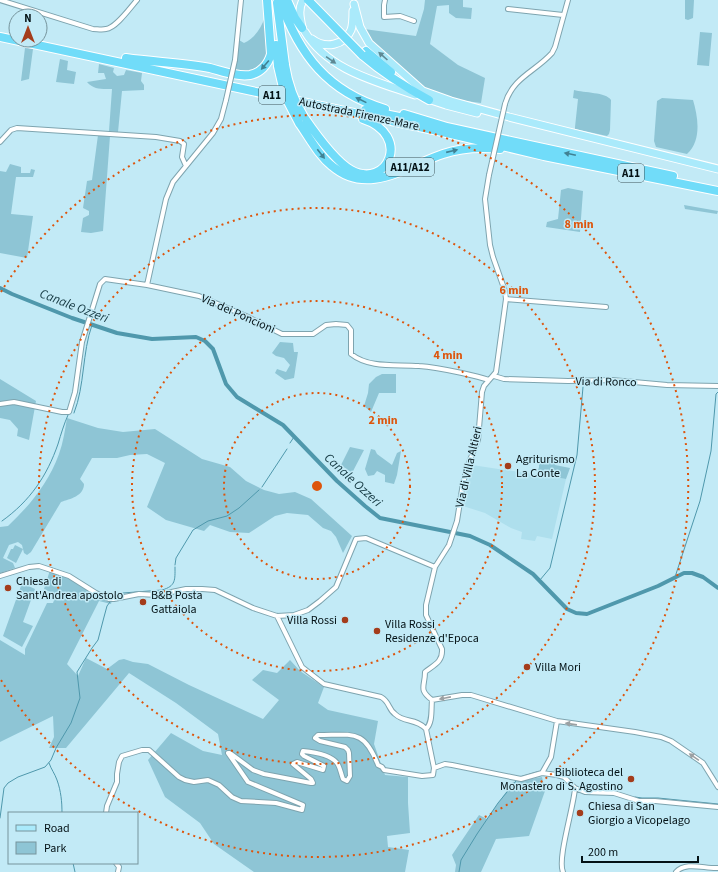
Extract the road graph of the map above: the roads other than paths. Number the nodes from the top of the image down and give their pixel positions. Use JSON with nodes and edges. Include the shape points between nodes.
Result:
{"nodes":[{"id":1,"x":0,"y":0,"type":"edge"},
{"id":2,"x":137,"y":0,"type":"edge"},
{"id":3,"x":241,"y":0,"type":"edge"},
{"id":4,"x":267,"y":0,"type":"edge"},
{"id":5,"x":271,"y":0,"type":"edge"},
{"id":6,"x":277,"y":0,"type":"edge"},
{"id":7,"x":280,"y":0,"type":"edge"},
{"id":8,"x":288,"y":0,"type":"edge"},
{"id":9,"x":303,"y":0,"type":"edge"},
{"id":10,"x":308,"y":0,"type":"edge"},
{"id":11,"x":316,"y":0,"type":"edge"},
{"id":12,"x":385,"y":0,"type":"edge"},
{"id":13,"x":568,"y":0,"type":"edge"},
{"id":14,"x":354,"y":2,"type":"edge"},
{"id":15,"x":508,"y":9,"type":"dead end"},
{"id":16,"x":563,"y":15,"type":"junction"},
{"id":17,"x":414,"y":21,"type":"dead end"},
{"id":18,"x":304,"y":30,"type":"junction"},
{"id":19,"x":0,"y":37,"type":"edge"},
{"id":20,"x":48,"y":42,"type":"edge"},
{"id":21,"x":364,"y":53,"type":"junction"},
{"id":22,"x":126,"y":58,"type":"junction"},
{"id":23,"x":281,"y":66,"type":"junction"},
{"id":24,"x":423,"y":90,"type":"junction"},
{"id":25,"x":429,"y":100,"type":"junction"},
{"id":26,"x":314,"y":104,"type":"junction"},
{"id":27,"x":508,"y":118,"type":"junction"},
{"id":28,"x":302,"y":120,"type":"junction"},
{"id":29,"x":452,"y":128,"type":"junction"},
{"id":30,"x":0,"y":142,"type":"edge"},
{"id":31,"x":544,"y":156,"type":"junction"},
{"id":32,"x":186,"y":166,"type":"junction"},
{"id":33,"x":718,"y":168,"type":"edge"},
{"id":34,"x":718,"y":185,"type":"edge"},
{"id":35,"x":718,"y":191,"type":"edge"},
{"id":36,"x":147,"y":285,"type":"junction"},
{"id":37,"x":506,"y":299,"type":"junction"},
{"id":38,"x":606,"y":306,"type":"dead end"},
{"id":39,"x":494,"y":376,"type":"junction"},
{"id":40,"x":489,"y":380,"type":"junction"},
{"id":41,"x":718,"y":386,"type":"edge"},
{"id":42,"x":0,"y":404,"type":"edge"},
{"id":43,"x":435,"y":567,"type":"junction"},
{"id":44,"x":0,"y":576,"type":"edge"},
{"id":45,"x":278,"y":616,"type":"junction"},
{"id":46,"x":432,"y":700,"type":"junction"},
{"id":47,"x":557,"y":721,"type":"junction"},
{"id":48,"x":426,"y":729,"type":"junction"},
{"id":49,"x":434,"y":768,"type":"junction"},
{"id":50,"x":542,"y":774,"type":"junction"},
{"id":51,"x":718,"y":787,"type":"edge"},
{"id":52,"x":575,"y":788,"type":"junction"},
{"id":53,"x":718,"y":806,"type":"edge"},
{"id":54,"x":106,"y":812,"type":"edge"},
{"id":55,"x":718,"y":868,"type":"edge"},
{"id":56,"x":563,"y":872,"type":"edge"},
{"id":57,"x":676,"y":872,"type":"edge"}],
"edges":[{"from":1,"to":2,"type":"street","via":[[92,29],[104,30],[116,23]]},
{"from":3,"to":32,"type":"street","bridge":true,"via":[[235,60],[223,112],[213,133]]},
{"from":4,"to":22,"type":"highway","one_way":true,"via":[[271,54],[265,66],[255,74],[242,75],[209,68]]},
{"from":5,"to":23,"type":"highway","number":"A11/A12"},
{"from":6,"to":23,"type":"highway"},
{"from":29,"to":7,"type":"highway","one_way":true,"via":[[378,107],[359,99],[332,82],[313,63],[297,41]]},
{"from":8,"to":18,"type":"highway","via":[[295,18]]},
{"from":9,"to":18,"type":"main road","via":[[299,13]]},
{"from":10,"to":21,"type":"highway","bridge":true},
{"from":11,"to":21,"type":"highway"},
{"from":12,"to":17,"type":"street","via":[[384,17],[400,16]]},
{"from":13,"to":16,"type":"street"},
{"from":14,"to":18,"type":"main road","via":[[351,29],[342,41],[325,45],[314,40]]},
{"from":24,"to":14,"type":"main road","one_way":true,"via":[[369,42],[360,27]]},
{"from":15,"to":16,"type":"street"},
{"from":16,"to":37,"type":"street","bridge":true,"via":[[552,53],[518,81],[504,104],[485,199],[493,257]]},
{"from":18,"to":25,"type":"main road","one_way":true,"via":[[317,48],[344,68]]},
{"from":19,"to":26,"type":"highway","name":"Autostrada Firenze-Mare","number":"A11"},
{"from":20,"to":22,"type":"highway","name":"Autostrada Firenze-Mare","number":"A11"},
{"from":21,"to":24,"type":"highway"},
{"from":21,"to":25,"type":"highway","via":[[391,77]]},
{"from":22,"to":29,"type":"highway","name":"Autostrada Firenze-Mare","number":"A11"},
{"from":23,"to":28,"type":"highway","number":"A11/A12","bridge":true,"via":[[285,96]]},
{"from":24,"to":27,"type":"main road"},
{"from":25,"to":27,"type":"main road"},
{"from":26,"to":28,"type":"highway","via":[[368,121],[380,128],[387,135],[391,146],[390,157],[384,167],[370,174],[351,170]]},
{"from":26,"to":31,"type":"highway","name":"Autostrada Firenze-Mare","number":"A11"},
{"from":27,"to":33,"type":"main road"},
{"from":28,"to":31,"type":"highway","number":"A11/A12","one_way":true,"via":[[328,162],[340,172],[356,178],[386,177],[444,153],[465,149],[499,149]]},
{"from":34,"to":29,"type":"highway","name":"Autostrada Firenze-Mare","number":"A11","one_way":true},
{"from":30,"to":32,"type":"street","via":[[11,130],[18,128],[156,137],[184,144],[182,157]]},
{"from":31,"to":35,"type":"highway","name":"Autostrada Firenze-Mare","number":"A11"},
{"from":32,"to":36,"type":"street","via":[[173,182],[166,199]]},
{"from":36,"to":40,"type":"street","name":"Via dei Poncioni","via":[[199,296],[282,334],[313,334],[326,325],[347,325],[351,330],[351,354],[360,360],[387,366],[442,369]]},
{"from":36,"to":42,"type":"street","via":[[105,280],[100,284],[82,342],[75,392],[68,412],[14,402]]},
{"from":37,"to":38,"type":"street"},
{"from":37,"to":39,"type":"street"},
{"from":39,"to":40,"type":"street","name":"Via di Villa Altieri"},
{"from":39,"to":41,"type":"street","name":"Via di Ronco","via":[[504,379],[612,380]]},
{"from":40,"to":43,"type":"street","name":"Via di Villa Altieri","via":[[482,392],[478,440],[463,483],[457,521],[450,542]]},
{"from":43,"to":45,"type":"street","via":[[366,538],[356,539],[336,587],[308,610],[294,615]]},
{"from":43,"to":46,"type":"street","name":"Via di Villa Altieri","via":[[425,610],[442,654],[440,661],[424,672],[422,688]]},
{"from":44,"to":45,"type":"street","via":[[39,566],[69,576],[103,597],[114,599],[139,594],[158,595],[194,588],[214,590]]},
{"from":45,"to":48,"type":"street","via":[[306,671],[324,684],[381,697],[388,703],[393,714],[422,724]]},
{"from":47,"to":46,"type":"street","one_way":true,"via":[[471,695]]},
{"from":46,"to":48,"type":"street","via":[[430,722]]},
{"from":47,"to":50,"type":"street","via":[[552,757]]},
{"from":51,"to":47,"type":"street","one_way":true,"via":[[703,764],[662,737]]},
{"from":48,"to":49,"type":"street"},
{"from":49,"to":50,"type":"street","via":[[445,764],[521,778]]},
{"from":49,"to":54,"type":"street","via":[[433,775],[422,776],[384,770],[378,765],[373,751],[364,740],[355,736],[318,735],[315,738],[348,750],[350,776],[347,781],[343,779],[338,764],[322,755],[303,751],[302,754],[324,766],[323,770],[297,762],[293,764],[311,779],[311,784],[253,770],[228,753],[248,782],[303,805],[302,810],[276,802],[241,801],[208,780],[194,782],[179,777],[149,750],[142,750],[122,756],[117,782]]},
{"from":50,"to":52,"type":"street","via":[[564,777]]},
{"from":52,"to":53,"type":"street","via":[[585,792],[614,793],[639,801]]},
{"from":52,"to":56,"type":"street","via":[[561,864]]},
{"from":55,"to":57,"type":"street","via":[[686,866]]}]}
